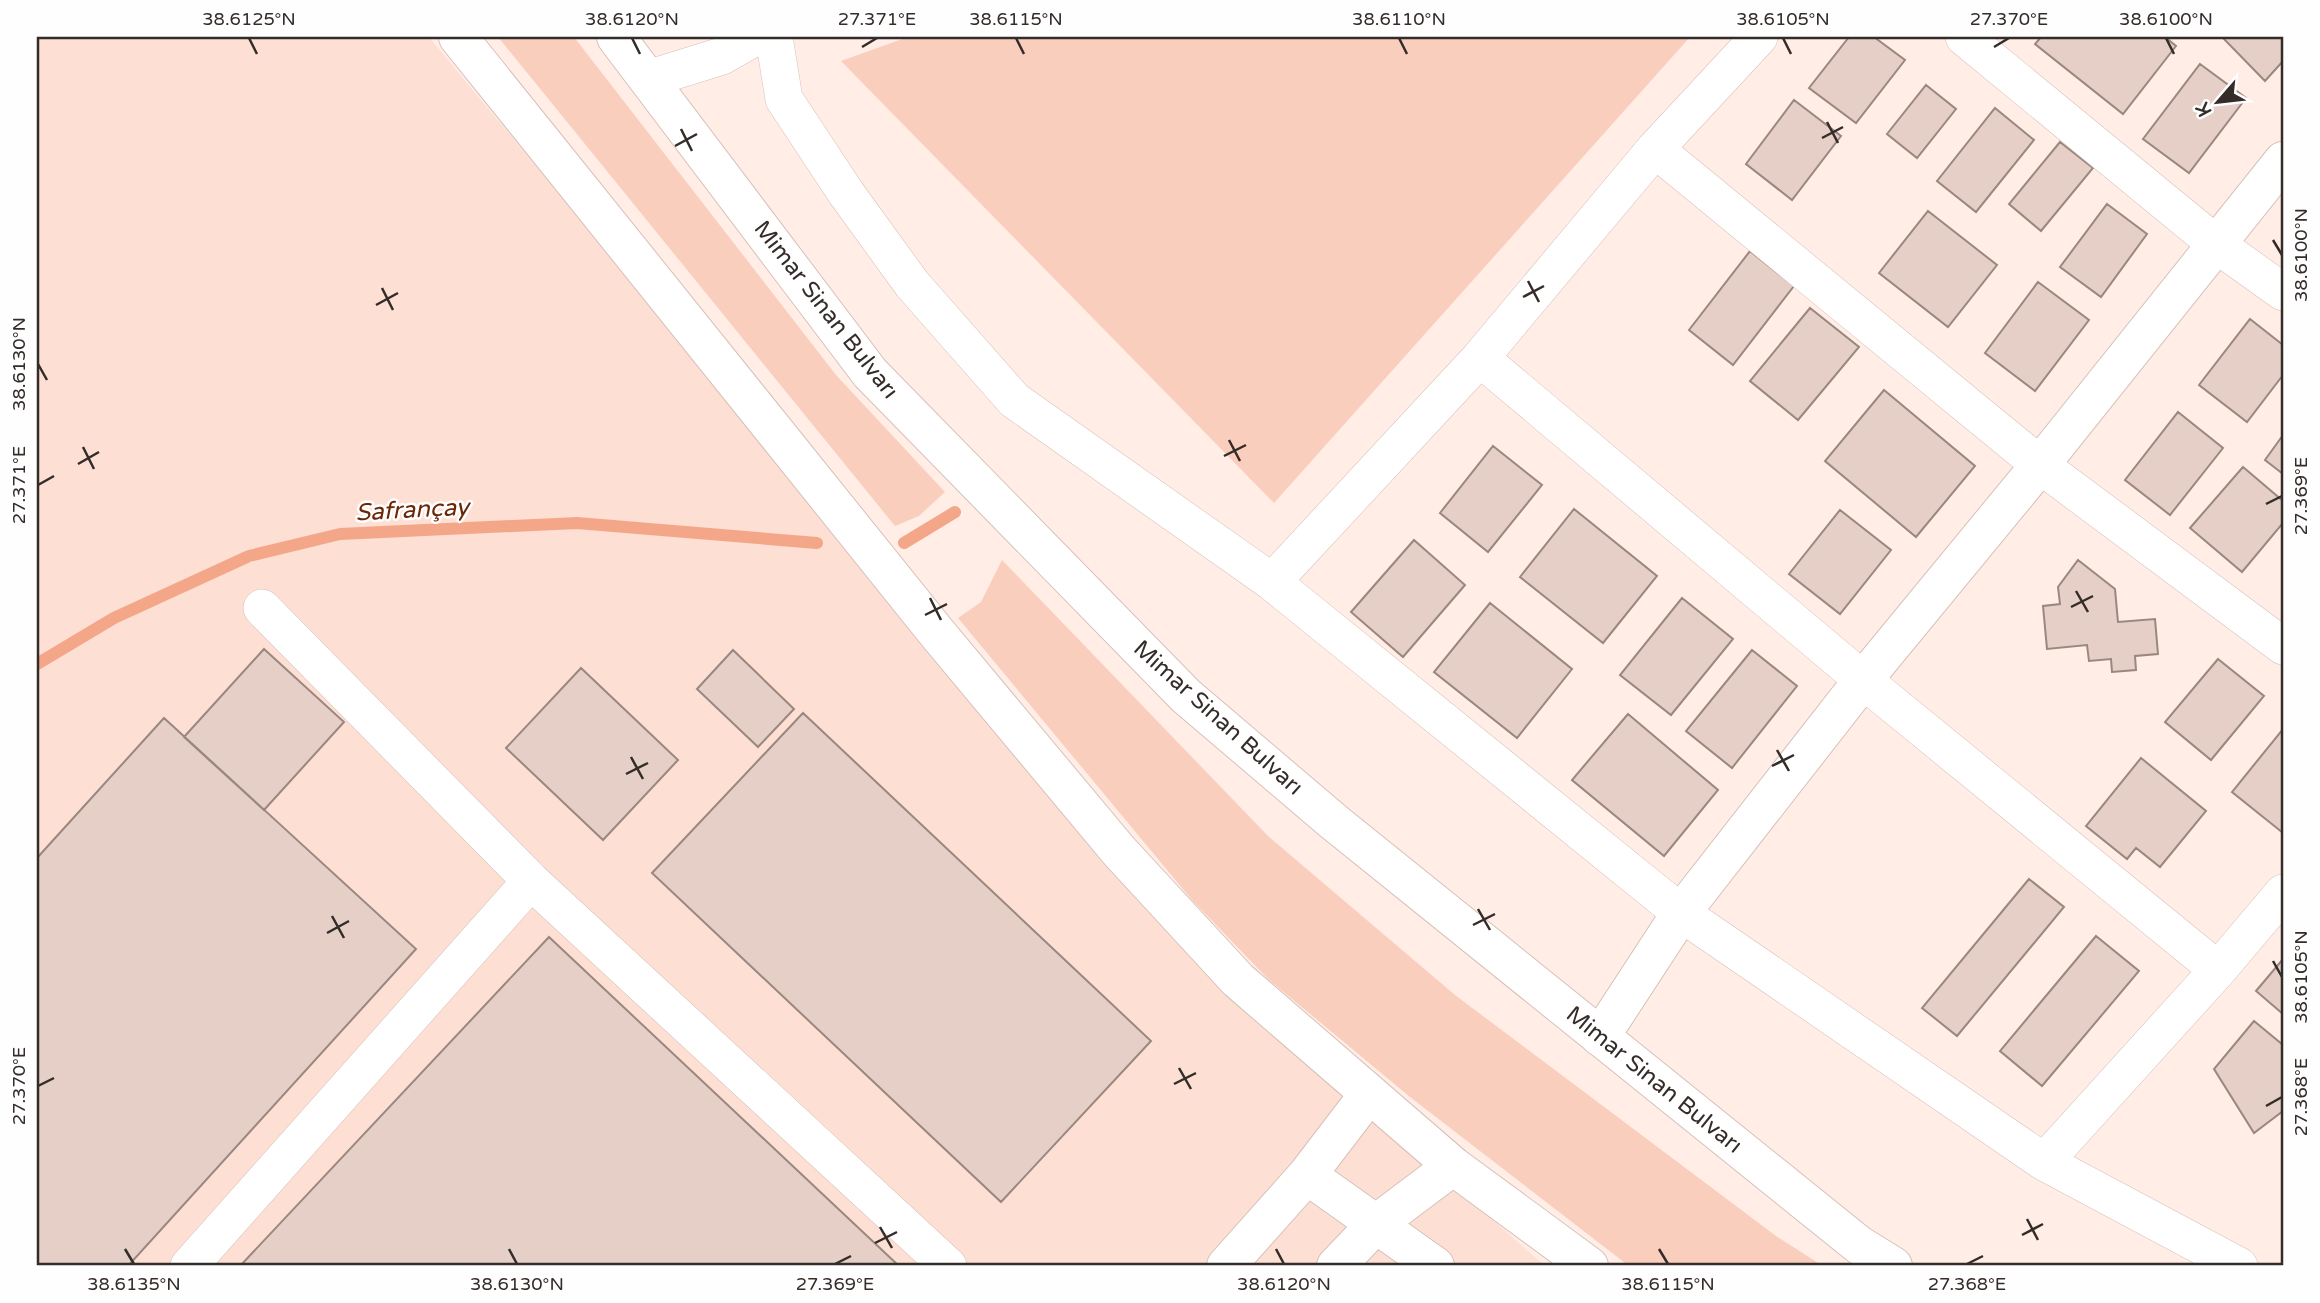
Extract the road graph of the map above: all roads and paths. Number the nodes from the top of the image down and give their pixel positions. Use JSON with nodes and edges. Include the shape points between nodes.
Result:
{"nodes":[{"id":1,"x":458,"y":37,"type":"edge"},
{"id":2,"x":616,"y":37,"type":"edge"},
{"id":3,"x":755,"y":37,"type":"edge"},
{"id":4,"x":774,"y":37,"type":"edge"},
{"id":5,"x":1759,"y":37,"type":"edge"},
{"id":6,"x":1964,"y":37,"type":"edge"},
{"id":7,"x":648,"y":79,"type":"junction"},
{"id":8,"x":1655,"y":149,"type":"junction"},
{"id":9,"x":2283,"y":161,"type":"edge"},
{"id":10,"x":2216,"y":244,"type":"junction"},
{"id":11,"x":2283,"y":292,"type":"edge"},
{"id":12,"x":1480,"y":358,"type":"junction"},
{"id":13,"x":2040,"y":465,"type":"junction"},
{"id":14,"x":1272,"y":582,"type":"junction"},
{"id":15,"x":262,"y":608,"type":"dead end"},
{"id":16,"x":2283,"y":646,"type":"edge"},
{"id":17,"x":1863,"y":680,"type":"junction"},
{"id":18,"x":531,"y":881,"type":"junction"},
{"id":19,"x":2283,"y":892,"type":"edge"},
{"id":20,"x":1681,"y":914,"type":"junction"},
{"id":21,"x":2218,"y":970,"type":"junction"},
{"id":22,"x":1600,"y":1037,"type":"junction"},
{"id":23,"x":1369,"y":1094,"type":"junction"},
{"id":24,"x":2044,"y":1162,"type":"junction"},
{"id":25,"x":1453,"y":1166,"type":"junction"},
{"id":26,"x":1307,"y":1175,"type":"junction"},
{"id":27,"x":1376,"y":1224,"type":"junction"},
{"id":28,"x":189,"y":1266,"type":"edge"},
{"id":29,"x":948,"y":1266,"type":"edge"},
{"id":30,"x":1226,"y":1266,"type":"edge"},
{"id":31,"x":1336,"y":1266,"type":"edge"},
{"id":32,"x":1435,"y":1266,"type":"edge"},
{"id":33,"x":1589,"y":1266,"type":"edge"},
{"id":34,"x":1893,"y":1266,"type":"edge"},
{"id":35,"x":2239,"y":1266,"type":"edge"}],
"edges":[{"from":1,"to":23,"type":"main road","via":[[1119,851],[1238,980]]},
{"from":2,"to":7,"type":"main road","name":"Mimar Sinan Bulvarı"},
{"from":3,"to":7,"type":"street","via":[[722,56]]},
{"from":4,"to":14,"type":"street","via":[[784,99],[811,141],[912,284],[1014,400]]},
{"from":5,"to":8,"type":"street"},
{"from":6,"to":10,"type":"street"},
{"from":7,"to":22,"type":"main road","name":"Mimar Sinan Bulvarı","via":[[870,373],[1176,687],[1334,822]]},
{"from":8,"to":12,"type":"street"},
{"from":8,"to":13,"type":"street"},
{"from":9,"to":10,"type":"main road"},
{"from":10,"to":11,"type":"street"},
{"from":10,"to":13,"type":"main road"},
{"from":12,"to":14,"type":"street"},
{"from":12,"to":17,"type":"street"},
{"from":13,"to":16,"type":"street"},
{"from":13,"to":17,"type":"main road"},
{"from":14,"to":20,"type":"street"},
{"from":15,"to":18,"type":"street"},
{"from":17,"to":20,"type":"main road"},
{"from":17,"to":21,"type":"street"},
{"from":18,"to":28,"type":"street"},
{"from":18,"to":29,"type":"street"},
{"from":19,"to":21,"type":"street"},
{"from":20,"to":22,"type":"main road"},
{"from":20,"to":24,"type":"street"},
{"from":21,"to":24,"type":"street"},
{"from":22,"to":34,"type":"main road","name":"Mimar Sinan Bulvarı","via":[[1859,1244]]},
{"from":23,"to":25,"type":"main road"},
{"from":23,"to":26,"type":"main road"},
{"from":24,"to":35,"type":"street"},
{"from":25,"to":27,"type":"main road"},
{"from":25,"to":33,"type":"main road"},
{"from":26,"to":27,"type":"main road"},
{"from":26,"to":30,"type":"main road"},
{"from":27,"to":31,"type":"main road"},
{"from":27,"to":32,"type":"main road"}]}
